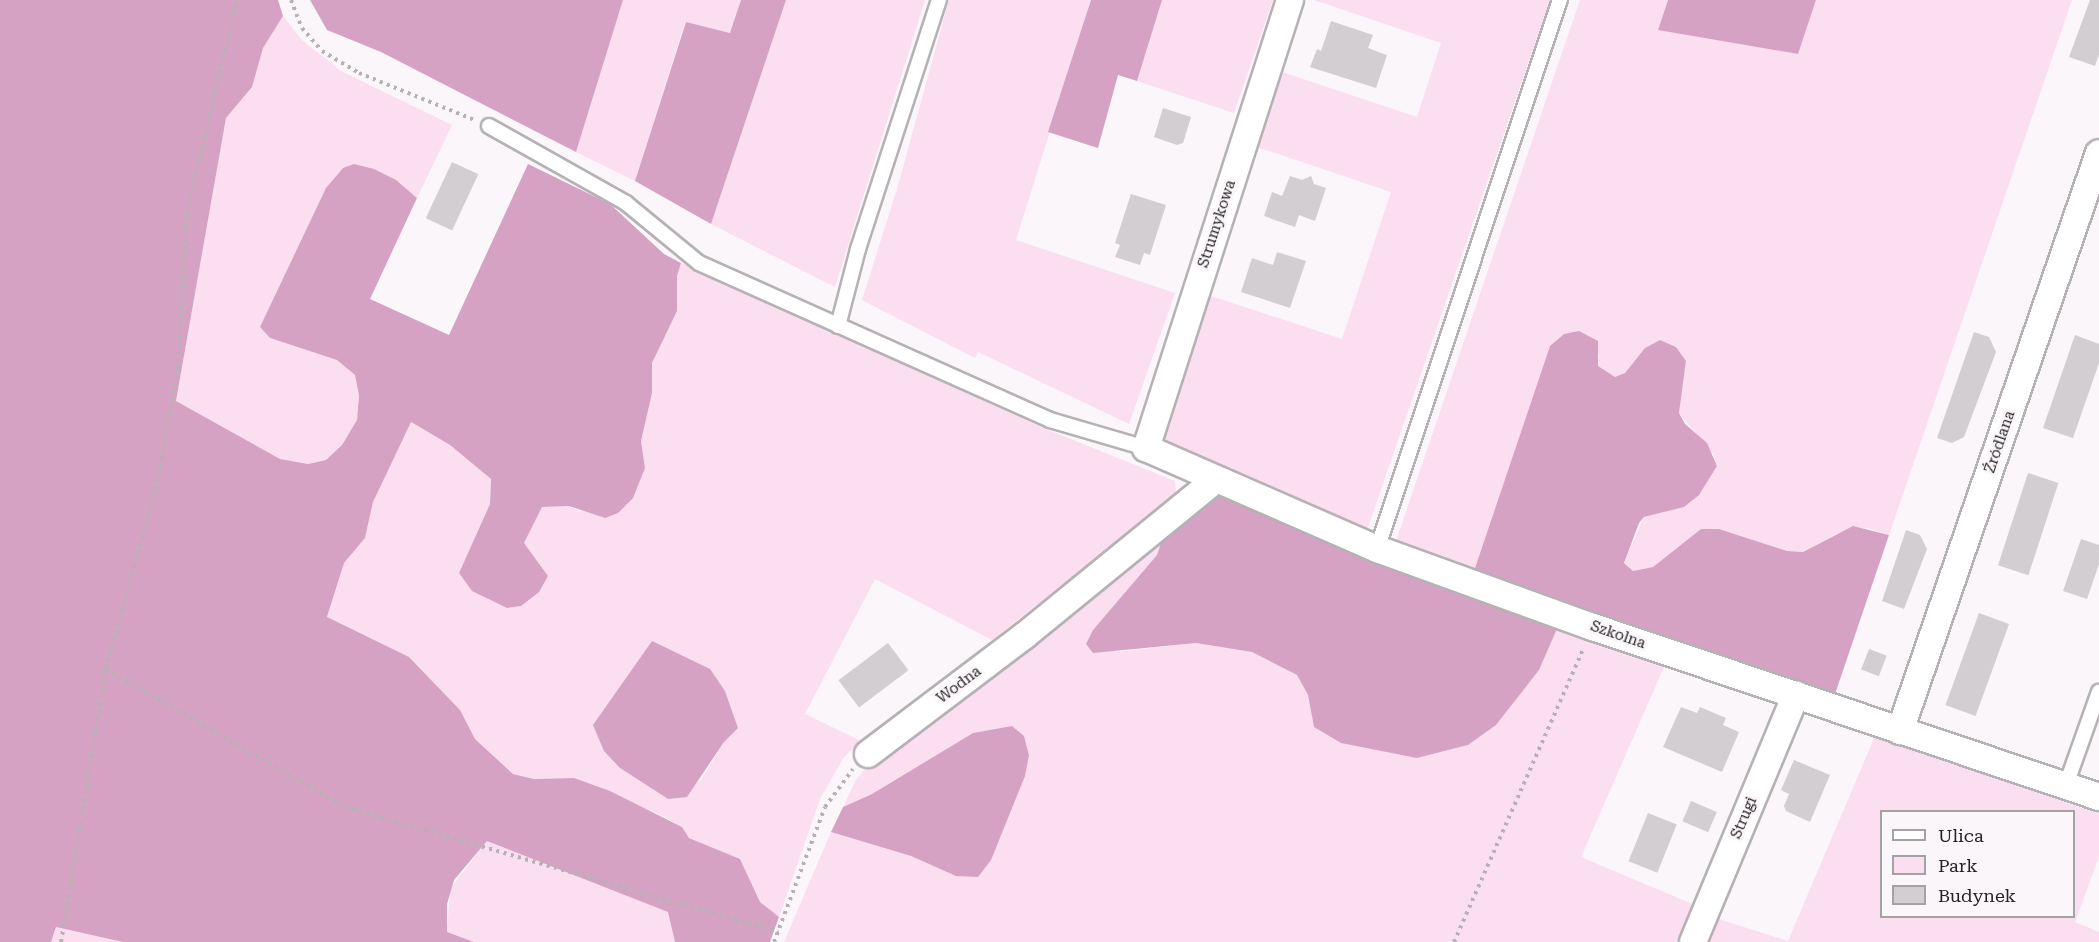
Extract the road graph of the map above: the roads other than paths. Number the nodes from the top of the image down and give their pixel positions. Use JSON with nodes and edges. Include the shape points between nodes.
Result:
{"nodes":[{"id":1,"x":939,"y":0,"type":"edge"},
{"id":2,"x":1290,"y":0,"type":"edge"},
{"id":3,"x":1560,"y":0,"type":"edge"},
{"id":4,"x":489,"y":126,"type":"road end"},
{"id":5,"x":2099,"y":153,"type":"edge"},
{"id":6,"x":838,"y":326,"type":"junction"},
{"id":7,"x":1146,"y":448,"type":"junction"},
{"id":8,"x":1215,"y":480,"type":"junction"},
{"id":9,"x":1377,"y":549,"type":"junction"},
{"id":10,"x":2099,"y":692,"type":"edge"},
{"id":11,"x":1796,"y":695,"type":"junction"},
{"id":12,"x":1900,"y":731,"type":"junction"},
{"id":13,"x":868,"y":754,"type":"road end"},
{"id":14,"x":2066,"y":785,"type":"junction"},
{"id":15,"x":2099,"y":797,"type":"edge"},
{"id":16,"x":1693,"y":942,"type":"edge"}],
"edges":[{"from":1,"to":6,"type":"lane","via":[[858,249]]},
{"from":2,"to":7,"type":"street","name":"Strumykowa"},
{"from":3,"to":9,"type":"lane"},
{"from":4,"to":6,"type":"lane","via":[[626,203],[699,263]]},
{"from":5,"to":12,"type":"street","name":"Źródlana"},
{"from":6,"to":7,"type":"lane","via":[[1050,420]]},
{"from":7,"to":8,"type":"street","name":"Szkolna"},
{"from":8,"to":9,"type":"street","name":"Szkolna"},
{"from":8,"to":13,"type":"street","name":"Wodna","via":[[1024,636]]},
{"from":9,"to":11,"type":"street","name":"Szkolna"},
{"from":10,"to":14,"type":"lane"},
{"from":11,"to":12,"type":"street","name":"Szkolna"},
{"from":11,"to":16,"type":"street","name":"Strugi"},
{"from":12,"to":14,"type":"street","name":"Szkolna"},
{"from":14,"to":15,"type":"street","name":"Szkolna"}]}
